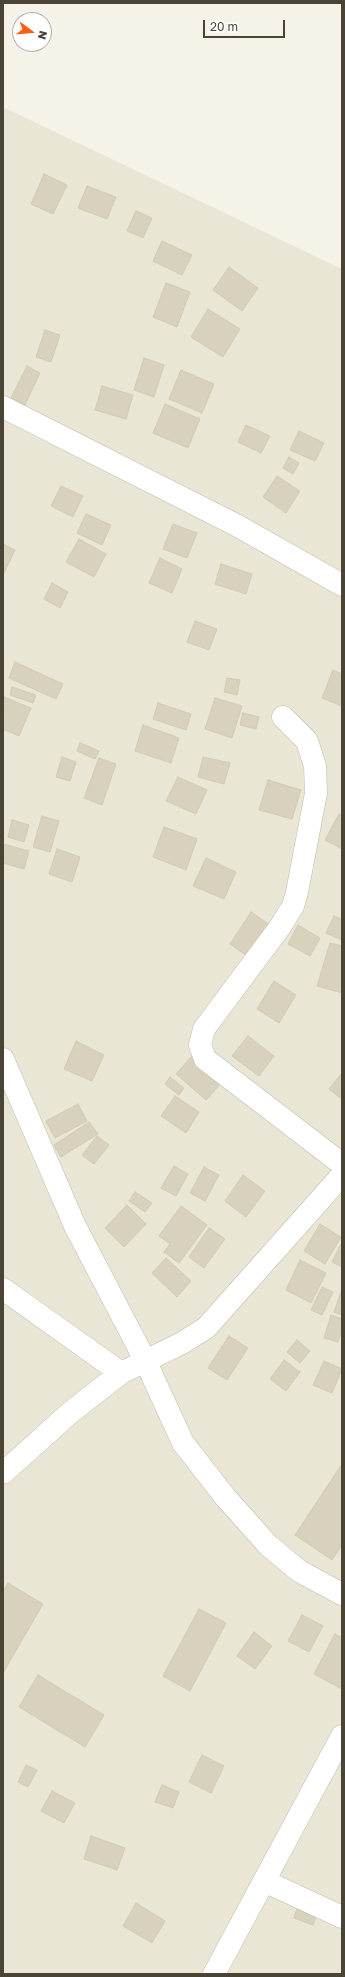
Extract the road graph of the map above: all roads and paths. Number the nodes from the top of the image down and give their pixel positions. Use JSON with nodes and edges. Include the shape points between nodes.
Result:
{"nodes":[{"id":1,"x":3,"y":407,"type":"edge"},
{"id":2,"x":342,"y":585,"type":"edge"},
{"id":3,"x":283,"y":717,"type":"dead end"},
{"id":4,"x":3,"y":1059,"type":"edge"},
{"id":5,"x":342,"y":1164,"type":"edge"},
{"id":6,"x":342,"y":1175,"type":"edge"},
{"id":7,"x":3,"y":1290,"type":"edge"},
{"id":8,"x":145,"y":1360,"type":"junction"},
{"id":9,"x":121,"y":1373,"type":"junction"},
{"id":10,"x":3,"y":1472,"type":"edge"},
{"id":11,"x":342,"y":1594,"type":"edge"},
{"id":12,"x":342,"y":1736,"type":"edge"},
{"id":13,"x":264,"y":1881,"type":"junction"},
{"id":14,"x":342,"y":1917,"type":"edge"},
{"id":15,"x":214,"y":1974,"type":"edge"}],
"edges":[{"from":1,"to":2,"type":"street","via":[[238,526]]},
{"from":3,"to":5,"type":"street","via":[[307,741],[315,766],[316,793],[297,892],[293,906],[280,927],[204,1029],[200,1045],[206,1060]]},
{"from":4,"to":8,"type":"street","via":[[75,1226]]},
{"from":6,"to":8,"type":"street","via":[[206,1328],[182,1344]]},
{"from":7,"to":9,"type":"street"},
{"from":8,"to":9,"type":"street"},
{"from":8,"to":11,"type":"street","via":[[183,1443],[226,1498],[268,1545],[300,1571]]},
{"from":9,"to":10,"type":"street"},
{"from":12,"to":13,"type":"street"},
{"from":13,"to":14,"type":"street"},
{"from":13,"to":15,"type":"street"}]}
